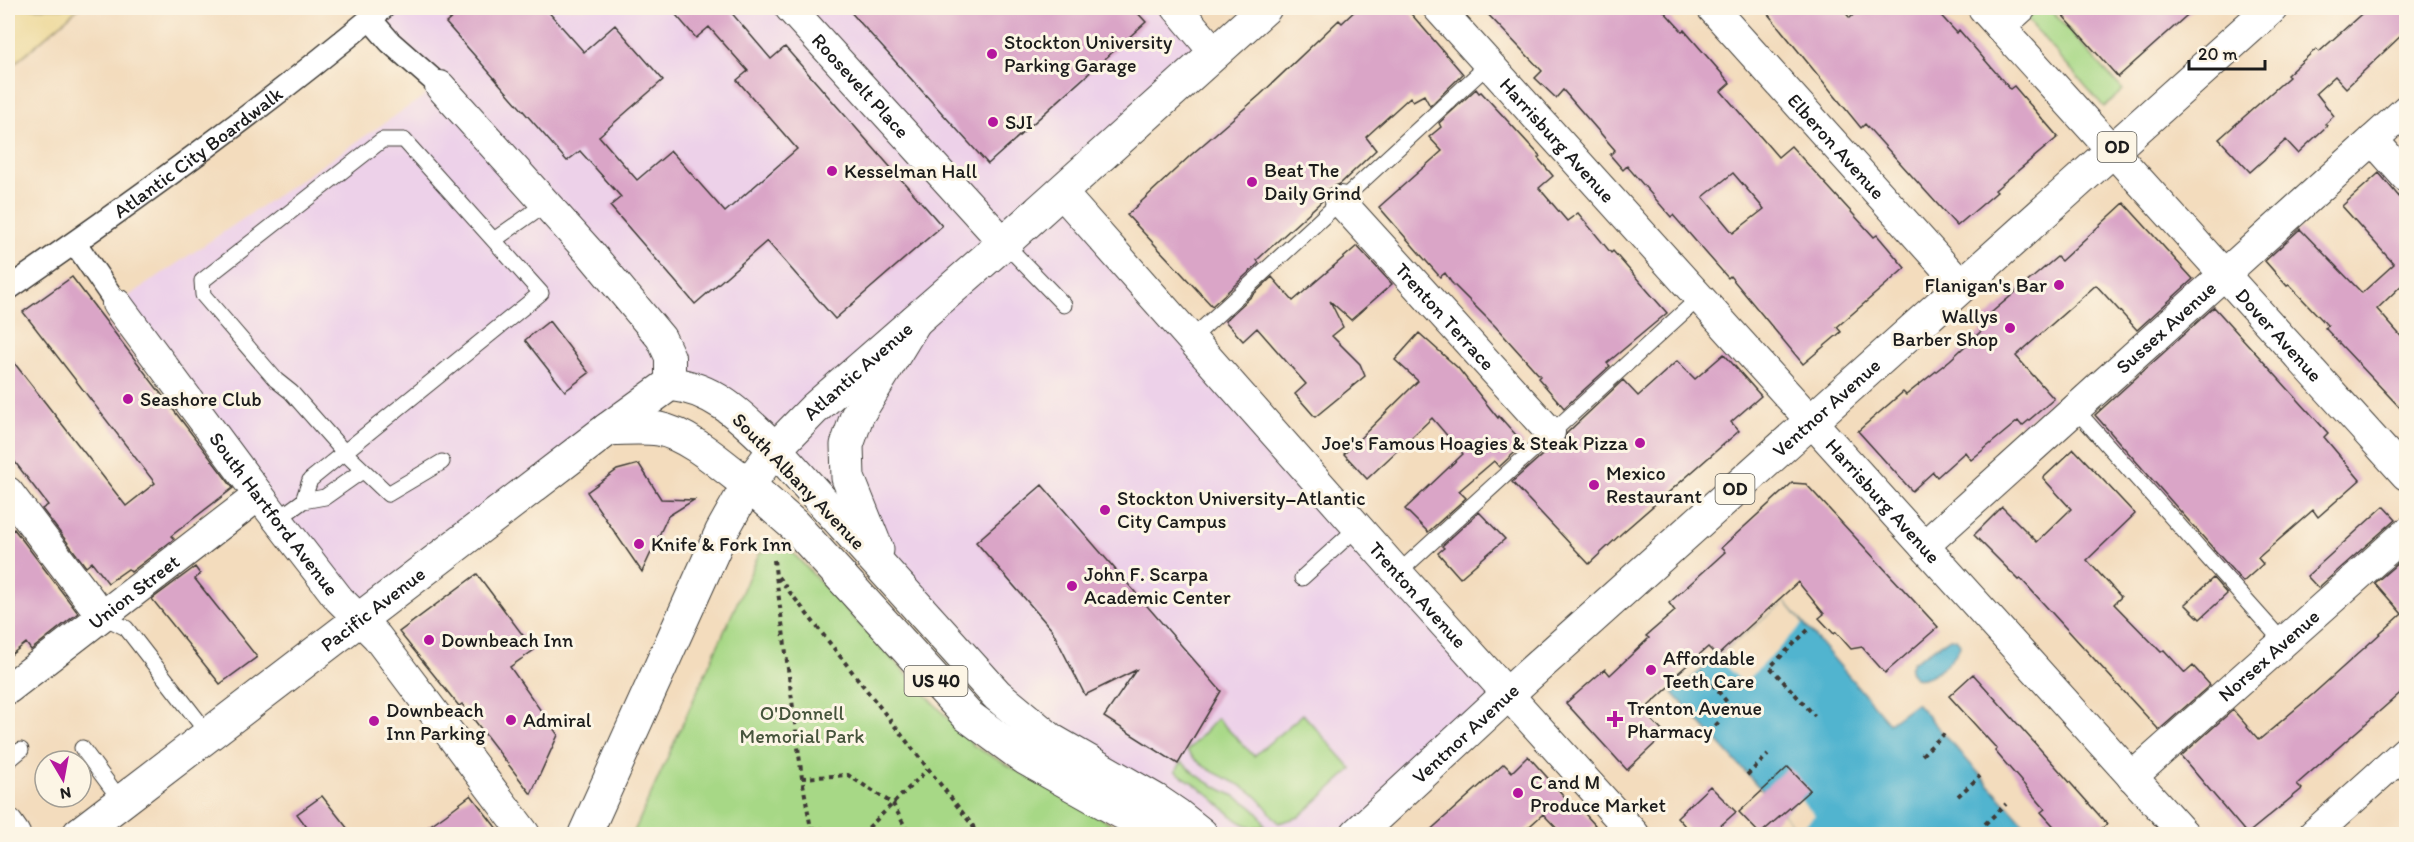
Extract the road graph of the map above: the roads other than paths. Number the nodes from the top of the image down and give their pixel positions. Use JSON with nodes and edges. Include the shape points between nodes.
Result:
{"nodes":[{"id":1,"x":790,"y":8,"type":"edge"},
{"id":2,"x":1177,"y":8,"type":"edge"},
{"id":3,"x":1265,"y":8,"type":"edge"},
{"id":4,"x":1438,"y":8,"type":"edge"},
{"id":5,"x":1712,"y":8,"type":"edge"},
{"id":6,"x":2271,"y":8,"type":"edge"},
{"id":7,"x":376,"y":13,"type":"edge"},
{"id":8,"x":2001,"y":14,"type":"edge"},
{"id":9,"x":1215,"y":53,"type":"junction"},
{"id":10,"x":1489,"y":64,"type":"junction"},
{"id":11,"x":440,"y":86,"type":"joint"},
{"id":12,"x":2406,"y":110,"type":"edge"},
{"id":13,"x":2373,"y":140,"type":"junction"},
{"id":14,"x":2112,"y":151,"type":"junction"},
{"id":15,"x":2406,"y":177,"type":"edge"},
{"id":16,"x":1061,"y":192,"type":"junction"},
{"id":17,"x":1340,"y":201,"type":"junction"},
{"id":18,"x":545,"y":204,"type":"junction"},
{"id":19,"x":494,"y":240,"type":"junction"},
{"id":20,"x":75,"y":243,"type":"junction"},
{"id":21,"x":1004,"y":243,"type":"junction"},
{"id":22,"x":2224,"y":275,"type":"junction"},
{"id":23,"x":1962,"y":286,"type":"junction"},
{"id":24,"x":8,"y":289,"type":"edge"},
{"id":25,"x":1699,"y":298,"type":"junction"},
{"id":26,"x":117,"y":304,"type":"joint"},
{"id":27,"x":1064,"y":305,"type":"dead end"},
{"id":28,"x":915,"y":321,"type":"junction"},
{"id":29,"x":1190,"y":340,"type":"junction"},
{"id":30,"x":670,"y":384,"type":"junction"},
{"id":31,"x":2076,"y":410,"type":"junction"},
{"id":32,"x":1811,"y":420,"type":"junction"},
{"id":33,"x":608,"y":429,"type":"junction"},
{"id":34,"x":1550,"y":432,"type":"junction"},
{"id":35,"x":775,"y":449,"type":"junction"},
{"id":36,"x":344,"y":452,"type":"junction"},
{"id":37,"x":442,"y":462,"type":"dead end"},
{"id":38,"x":362,"y":471,"type":"junction"},
{"id":39,"x":2406,"y":476,"type":"edge"},
{"id":40,"x":748,"y":485,"type":"junction"},
{"id":41,"x":8,"y":492,"type":"edge"},
{"id":42,"x":259,"y":495,"type":"junction"},
{"id":43,"x":303,"y":501,"type":"junction"},
{"id":44,"x":278,"y":519,"type":"junction"},
{"id":45,"x":1358,"y":528,"type":"junction"},
{"id":46,"x":2406,"y":533,"type":"edge"},
{"id":47,"x":1924,"y":546,"type":"junction"},
{"id":48,"x":1398,"y":573,"type":"junction"},
{"id":49,"x":887,"y":574,"type":"junction"},
{"id":50,"x":1302,"y":578,"type":"dead end"},
{"id":51,"x":102,"y":616,"type":"junction"},
{"id":52,"x":360,"y":619,"type":"junction"},
{"id":53,"x":2283,"y":642,"type":"junction"},
{"id":54,"x":8,"y":689,"type":"edge"},
{"id":55,"x":1508,"y":694,"type":"junction"},
{"id":56,"x":209,"y":735,"type":"junction"},
{"id":57,"x":82,"y":748,"type":"dead end"},
{"id":58,"x":21,"y":750,"type":"dead end"},
{"id":59,"x":2406,"y":751,"type":"edge"},
{"id":60,"x":8,"y":761,"type":"edge"},
{"id":61,"x":2132,"y":777,"type":"junction"},
{"id":62,"x":122,"y":802,"type":"junction"},
{"id":63,"x":8,"y":824,"type":"edge"},
{"id":64,"x":1618,"y":829,"type":"edge"},
{"id":65,"x":1354,"y":832,"type":"edge"},
{"id":66,"x":15,"y":834,"type":"edge"},
{"id":67,"x":79,"y":834,"type":"edge"},
{"id":68,"x":525,"y":834,"type":"edge"},
{"id":69,"x":585,"y":834,"type":"edge"},
{"id":70,"x":1156,"y":834,"type":"edge"},
{"id":71,"x":1201,"y":834,"type":"edge"},
{"id":72,"x":2184,"y":834,"type":"edge"},
{"id":73,"x":2314,"y":834,"type":"edge"}],
"edges":[{"from":1,"to":21,"type":"street","name":"Roosevelt Place"},
{"from":2,"to":9,"type":"street"},
{"from":3,"to":9,"type":"main road","name":"Atlantic Avenue"},
{"from":4,"to":10,"type":"street","name":"Harrisburg Avenue"},
{"from":5,"to":23,"type":"street","name":"Elberon Avenue"},
{"from":6,"to":14,"type":"main road","name":"Ventnor Avenue","number":"OD"},
{"from":7,"to":11,"type":"street","via":[[390,42]]},
{"from":7,"to":20,"type":"street","name":"Atlantic City Boardwalk","via":[[308,70]]},
{"from":8,"to":14,"type":"street","name":"Dover Avenue"},
{"from":9,"to":16,"type":"main road","name":"Atlantic Avenue"},
{"from":10,"to":17,"type":"lane"},
{"from":10,"to":25,"type":"street","name":"Harrisburg Avenue"},
{"from":11,"to":18,"type":"street"},
{"from":12,"to":13,"type":"street","name":"Sussex Avenue"},
{"from":13,"to":15,"type":"street"},
{"from":13,"to":22,"type":"street","name":"Sussex Avenue"},
{"from":14,"to":22,"type":"street","name":"Dover Avenue"},
{"from":14,"to":23,"type":"main road","name":"Ventnor Avenue","number":"OD"},
{"from":16,"to":21,"type":"main road","name":"Atlantic Avenue"},
{"from":16,"to":29,"type":"street","name":"Trenton Avenue"},
{"from":17,"to":29,"type":"lane"},
{"from":17,"to":34,"type":"street","name":"Trenton Terrace"},
{"from":18,"to":19,"type":"lane"},
{"from":18,"to":30,"type":"street","via":[[661,338],[670,357]]},
{"from":19,"to":36,"type":"lane","via":[[541,293]]},
{"from":19,"to":36,"type":"lane","via":[[404,140],[382,140],[202,280],[203,295]]},
{"from":20,"to":24,"type":"street","name":"Atlantic City Boardwalk"},
{"from":20,"to":26,"type":"street"},
{"from":21,"to":27,"type":"lane"},
{"from":21,"to":28,"type":"main road","name":"Atlantic Avenue"},
{"from":22,"to":31,"type":"street","name":"Sussex Avenue"},
{"from":22,"to":39,"type":"street","name":"Dover Avenue"},
{"from":23,"to":32,"type":"main road","name":"Ventnor Avenue","number":"OD"},
{"from":25,"to":32,"type":"street","name":"Harrisburg Avenue"},
{"from":25,"to":34,"type":"lane"},
{"from":26,"to":42,"type":"street","name":"South Hartford Avenue"},
{"from":28,"to":35,"type":"main road","name":"Atlantic Avenue","via":[[814,409]]},
{"from":28,"to":49,"type":"main road","via":[[857,416],[846,445],[848,478]]},
{"from":29,"to":45,"type":"street","name":"Trenton Avenue"},
{"from":30,"to":33,"type":"main road","name":"Pacific Avenue"},
{"from":30,"to":35,"type":"main road","name":"South Albany Avenue","via":[[714,397]]},
{"from":31,"to":47,"type":"street","name":"Sussex Avenue"},
{"from":31,"to":53,"type":"lane"},
{"from":32,"to":47,"type":"street","name":"Harrisburg Avenue"},
{"from":32,"to":55,"type":"main road","name":"Ventnor Avenue","number":"OD"},
{"from":33,"to":40,"type":"main road","name":"South Albany Avenue","via":[[647,428],[673,434]]},
{"from":33,"to":52,"type":"main road","name":"Pacific Avenue"},
{"from":34,"to":48,"type":"lane"},
{"from":35,"to":40,"type":"main road","name":"Atlantic Avenue"},
{"from":35,"to":49,"type":"main road","name":"South Albany Avenue","number":"US 40"},
{"from":36,"to":38,"type":"lane"},
{"from":36,"to":43,"type":"lane","via":[[310,480]]},
{"from":37,"to":38,"type":"lane","via":[[388,494]]},
{"from":38,"to":43,"type":"lane","via":[[325,497]]},
{"from":40,"to":69,"type":"main road","name":"Atlantic Avenue","via":[[722,531]]},
{"from":40,"to":70,"type":"main road","name":"South Albany Avenue","number":"US 40","via":[[794,525],[974,721],[1025,758]]},
{"from":41,"to":51,"type":"street"},
{"from":42,"to":44,"type":"street","name":"South Hartford Avenue"},
{"from":42,"to":51,"type":"street","name":"Union Street"},
{"from":43,"to":44,"type":"lane"},
{"from":44,"to":52,"type":"street","name":"South Hartford Avenue","via":[[339,599]]},
{"from":45,"to":48,"type":"street","name":"Trenton Avenue"},
{"from":45,"to":50,"type":"lane"},
{"from":46,"to":53,"type":"street","name":"Norsex Avenue"},
{"from":47,"to":61,"type":"street","name":"Harrisburg Avenue"},
{"from":48,"to":55,"type":"street","name":"Trenton Avenue"},
{"from":49,"to":71,"type":"main road","name":"South Albany Avenue","number":"US 40","via":[[1018,714],[1051,740],[1155,800]]},
{"from":51,"to":54,"type":"street","name":"Union Street"},
{"from":51,"to":56,"type":"lane","via":[[126,628]]},
{"from":52,"to":56,"type":"main road","name":"Pacific Avenue"},
{"from":52,"to":68,"type":"street","name":"South Hartford Avenue"},
{"from":53,"to":61,"type":"street","name":"Norsex Avenue"},
{"from":55,"to":64,"type":"street","name":"Trenton Avenue"},
{"from":55,"to":65,"type":"main road","name":"Ventnor Avenue","number":"OD"},
{"from":56,"to":62,"type":"main road","name":"Pacific Avenue"},
{"from":57,"to":62,"type":"lane"},
{"from":58,"to":60,"type":"lane"},
{"from":59,"to":73,"type":"street"},
{"from":61,"to":72,"type":"street","name":"Harrisburg Avenue"},
{"from":62,"to":67,"type":"main road","name":"Pacific Avenue"},
{"from":63,"to":66,"type":"street"}]}
